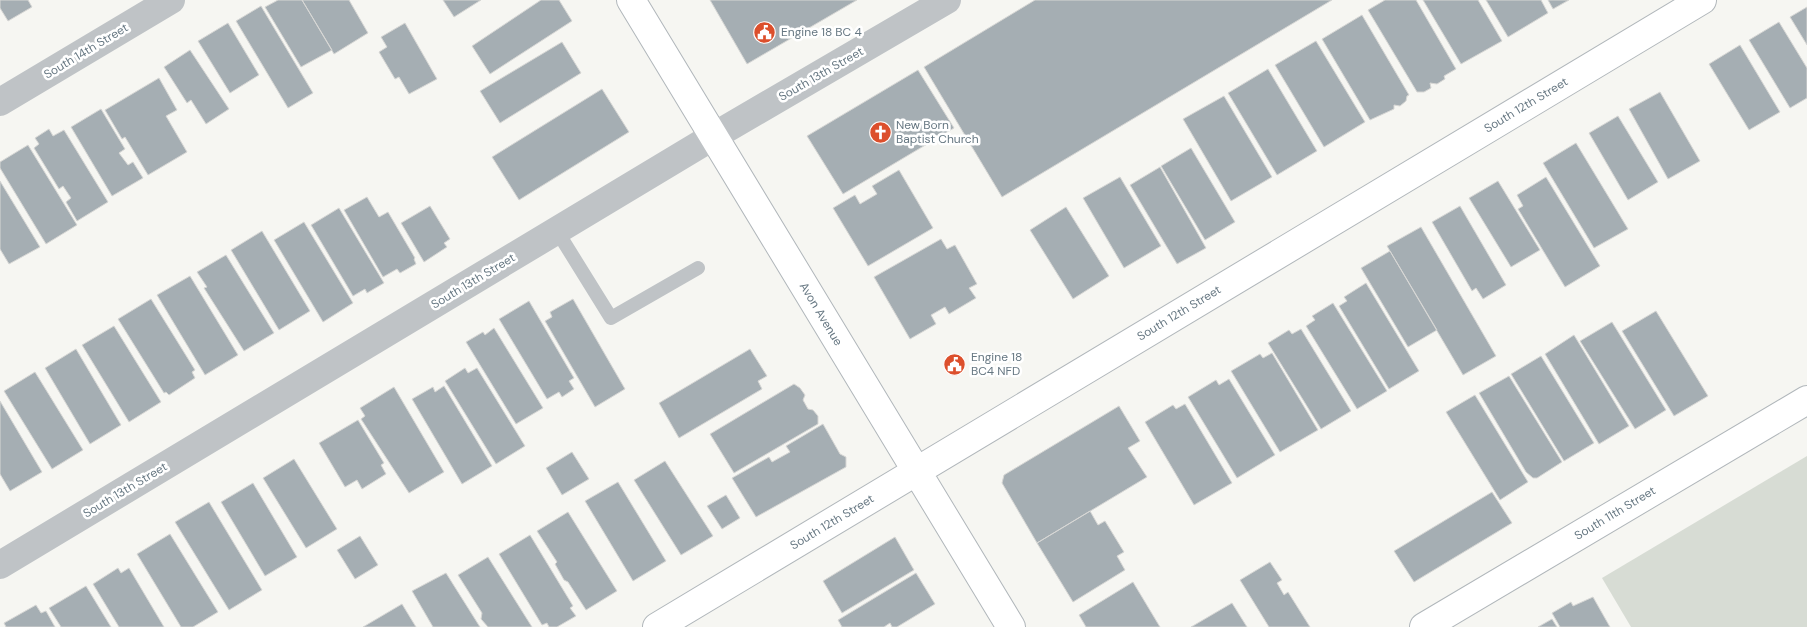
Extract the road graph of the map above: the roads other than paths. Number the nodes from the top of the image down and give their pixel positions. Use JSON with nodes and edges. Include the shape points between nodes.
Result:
{"nodes":[{"id":1,"x":171,"y":0,"type":"edge"},
{"id":2,"x":632,"y":0,"type":"edge"},
{"id":3,"x":947,"y":0,"type":"edge"},
{"id":4,"x":1702,"y":0,"type":"edge"},
{"id":5,"x":0,"y":102,"type":"edge"},
{"id":6,"x":714,"y":136,"type":"junction"},
{"id":7,"x":557,"y":230,"type":"junction"},
{"id":8,"x":698,"y":268,"type":"dead end"},
{"id":9,"x":1807,"y":400,"type":"edge"},
{"id":10,"x":916,"y":471,"type":"junction"},
{"id":11,"x":0,"y":565,"type":"edge"},
{"id":12,"x":657,"y":627,"type":"edge"},
{"id":13,"x":1011,"y":627,"type":"edge"},
{"id":14,"x":1424,"y":627,"type":"edge"}],
"edges":[{"from":1,"to":5,"type":"street","name":"South 14th Street"},
{"from":2,"to":6,"type":"street","name":"Avon Avenue"},
{"from":3,"to":6,"type":"street","name":"South 13th Street"},
{"from":4,"to":10,"type":"street","name":"South 12th Street"},
{"from":6,"to":7,"type":"street","name":"South 13th Street"},
{"from":6,"to":10,"type":"street","name":"Avon Avenue"},
{"from":7,"to":8,"type":"lane","via":[[611,318]]},
{"from":7,"to":11,"type":"street","name":"South 13th Street"},
{"from":9,"to":14,"type":"street","name":"South 11th Street"},
{"from":10,"to":12,"type":"street","name":"South 12th Street"},
{"from":10,"to":13,"type":"street","name":"Avon Avenue"}]}
